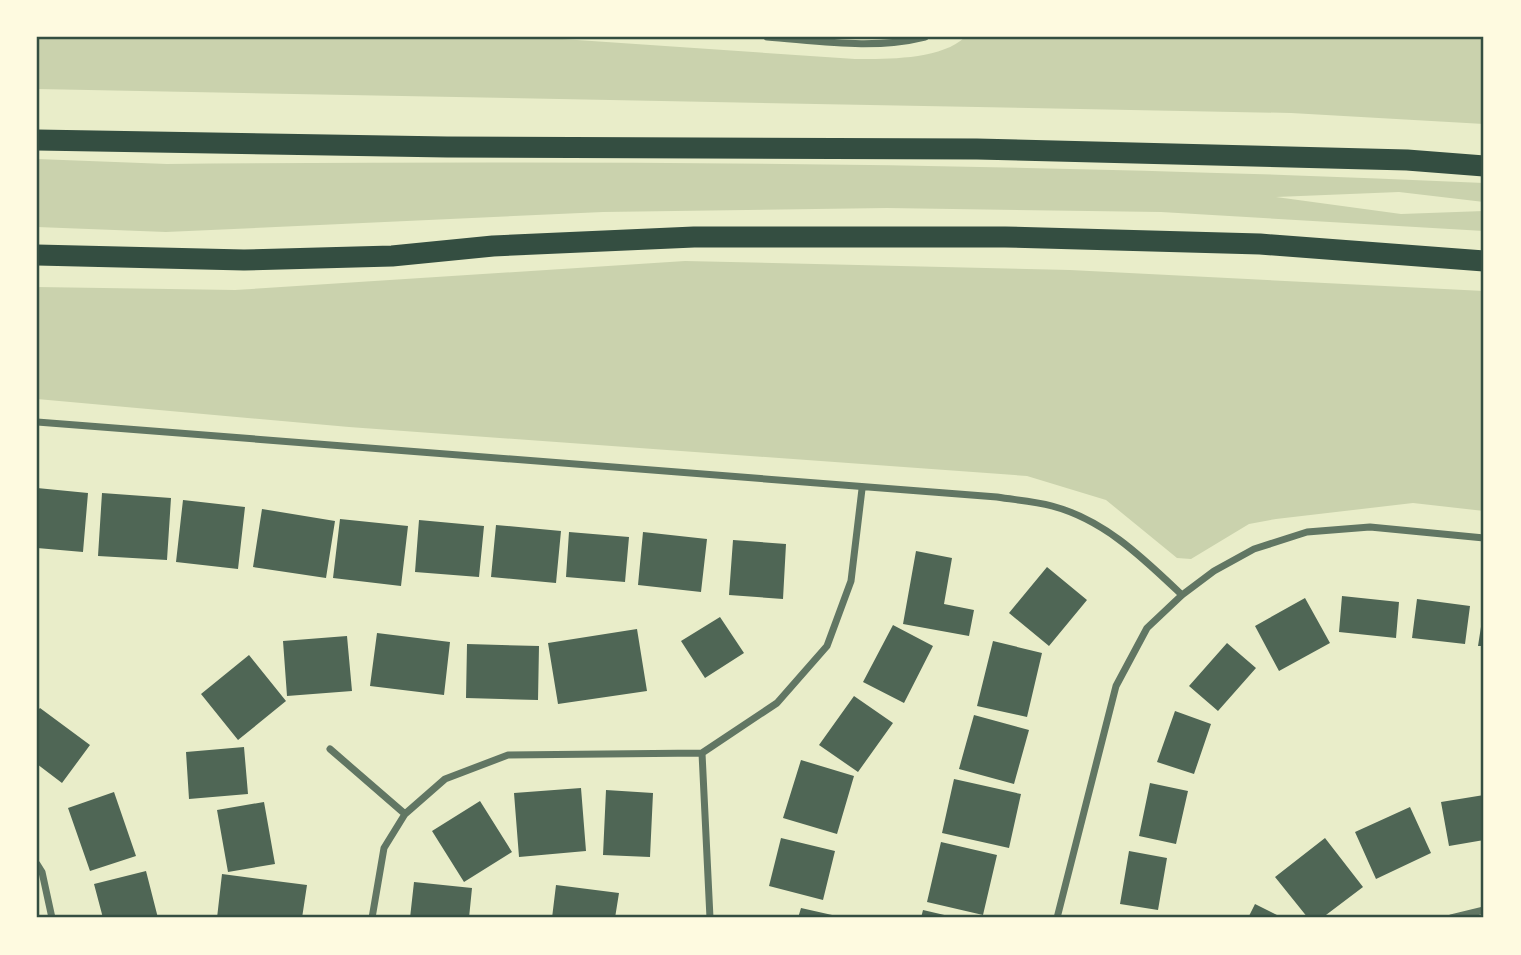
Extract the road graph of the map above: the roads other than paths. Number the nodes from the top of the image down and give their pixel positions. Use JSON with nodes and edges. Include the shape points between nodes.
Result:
{"nodes":[{"id":1,"x":767,"y":37,"type":"edge"},
{"id":2,"x":925,"y":37,"type":"edge"},
{"id":3,"x":37,"y":140,"type":"edge"},
{"id":4,"x":1484,"y":166,"type":"edge"},
{"id":5,"x":37,"y":255,"type":"edge"},
{"id":6,"x":1484,"y":261,"type":"edge"},
{"id":7,"x":37,"y":422,"type":"edge"},
{"id":8,"x":862,"y":489,"type":"junction"},
{"id":9,"x":1484,"y":538,"type":"edge"},
{"id":10,"x":1182,"y":595,"type":"junction"},
{"id":11,"x":330,"y":749,"type":"dead end"},
{"id":12,"x":702,"y":753,"type":"junction"},
{"id":13,"x":405,"y":814,"type":"junction"},
{"id":14,"x":37,"y":863,"type":"edge"},
{"id":15,"x":1484,"y":910,"type":"edge"},
{"id":16,"x":52,"y":918,"type":"edge"},
{"id":17,"x":372,"y":918,"type":"edge"},
{"id":18,"x":710,"y":918,"type":"edge"},
{"id":19,"x":1057,"y":918,"type":"edge"},
{"id":20,"x":1451,"y":918,"type":"edge"}],
"edges":[{"from":1,"to":2,"type":"street","via":[[852,44]]},
{"from":3,"to":4,"type":"highway","via":[[977,149]]},
{"from":5,"to":6,"type":"highway","via":[[244,260],[392,256],[493,246],[694,237],[1005,237],[1261,244]]},
{"from":7,"to":8,"type":"street"},
{"from":8,"to":10,"type":"street","via":[[997,497],[1053,506],[1101,527]]},
{"from":8,"to":12,"type":"street","via":[[851,582],[827,646],[777,703]]},
{"from":9,"to":10,"type":"street","via":[[1370,527],[1307,532],[1254,549]]},
{"from":10,"to":19,"type":"street","via":[[1147,628],[1116,686]]},
{"from":11,"to":13,"type":"street"},
{"from":12,"to":13,"type":"street","via":[[508,755],[445,779]]},
{"from":12,"to":18,"type":"street"},
{"from":13,"to":17,"type":"street","via":[[384,848]]},
{"from":14,"to":16,"type":"street"},
{"from":15,"to":20,"type":"street"}]}
